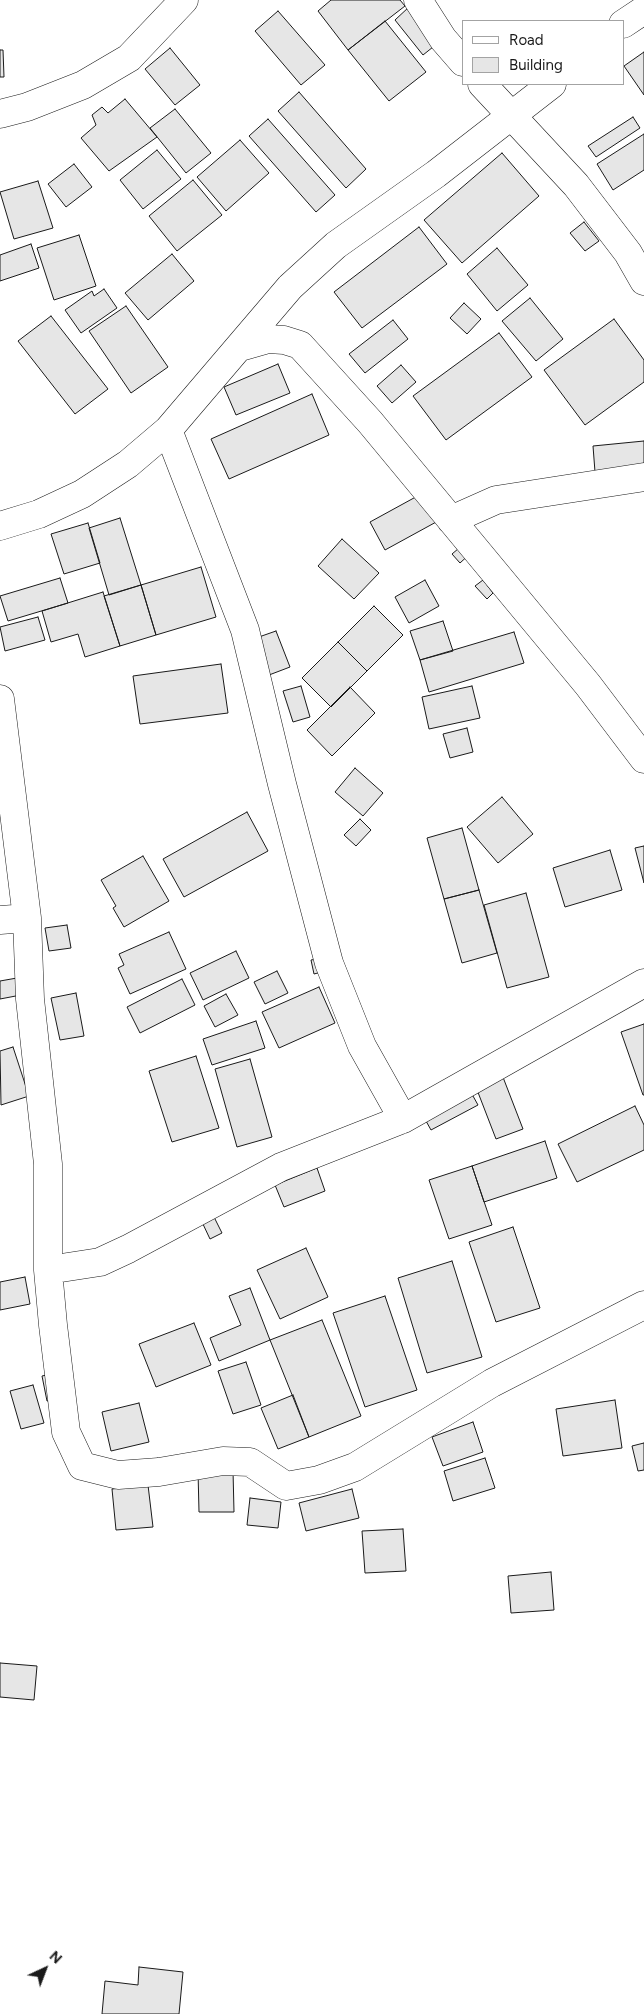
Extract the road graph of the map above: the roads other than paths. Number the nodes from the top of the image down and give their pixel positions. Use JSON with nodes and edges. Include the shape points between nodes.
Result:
{"nodes":[{"id":1,"x":184,"y":0,"type":"edge"},
{"id":2,"x":418,"y":0,"type":"edge"},
{"id":3,"x":644,"y":10,"type":"edge"},
{"id":4,"x":624,"y":23,"type":"edge"},
{"id":5,"x":462,"y":61,"type":"edge"},
{"id":6,"x":483,"y":85,"type":"edge"},
{"id":7,"x":551,"y":85,"type":"edge"},
{"id":8,"x":0,"y":114,"type":"edge"},
{"id":9,"x":511,"y":116,"type":"junction"},
{"id":10,"x":644,"y":281,"type":"edge"},
{"id":11,"x":240,"y":346,"type":"junction"},
{"id":12,"x":168,"y":430,"type":"junction"},
{"id":13,"x":644,"y":477,"type":"edge"},
{"id":14,"x":451,"y":520,"type":"junction"},
{"id":15,"x":0,"y":526,"type":"edge"},
{"id":16,"x":0,"y":699,"type":"edge"},
{"id":17,"x":644,"y":759,"type":"edge"},
{"id":18,"x":27,"y":918,"type":"junction"},
{"id":19,"x":0,"y":920,"type":"edge"},
{"id":20,"x":644,"y":983,"type":"edge"},
{"id":21,"x":403,"y":1119,"type":"junction"},
{"id":22,"x":48,"y":1270,"type":"junction"},
{"id":23,"x":644,"y":1305,"type":"edge"}],
"edges":[{"from":1,"to":8,"type":"street","via":[[129,58],[83,85]]},
{"from":2,"to":5,"type":"street","via":[[443,39]]},
{"from":3,"to":4,"type":"street"},
{"from":6,"to":9,"type":"street"},
{"from":7,"to":9,"type":"street"},
{"from":9,"to":10,"type":"street","via":[[576,185],[628,253]]},
{"from":9,"to":11,"type":"street","via":[[336,245],[290,287]]},
{"from":11,"to":12,"type":"street"},
{"from":11,"to":14,"type":"street","via":[[268,338],[300,345],[370,422]]},
{"from":12,"to":15,"type":"street","via":[[128,464],[82,494],[39,514]]},
{"from":12,"to":21,"type":"street","via":[[245,630],[328,963],[362,1046]]},
{"from":13,"to":14,"type":"street","via":[[496,500]]},
{"from":14,"to":17,"type":"street","via":[[588,685]]},
{"from":16,"to":18,"type":"street"},
{"from":18,"to":19,"type":"street"},
{"from":18,"to":22,"type":"street","via":[[30,999],[48,1164]]},
{"from":20,"to":21,"type":"street"},
{"from":21,"to":22,"type":"street","via":[[281,1167],[100,1262]]},
{"from":22,"to":23,"type":"street","via":[[66,1432],[82,1466],[118,1474],[159,1472],[223,1461],[250,1462],[286,1486],[319,1480],[354,1466],[492,1383]]}]}
